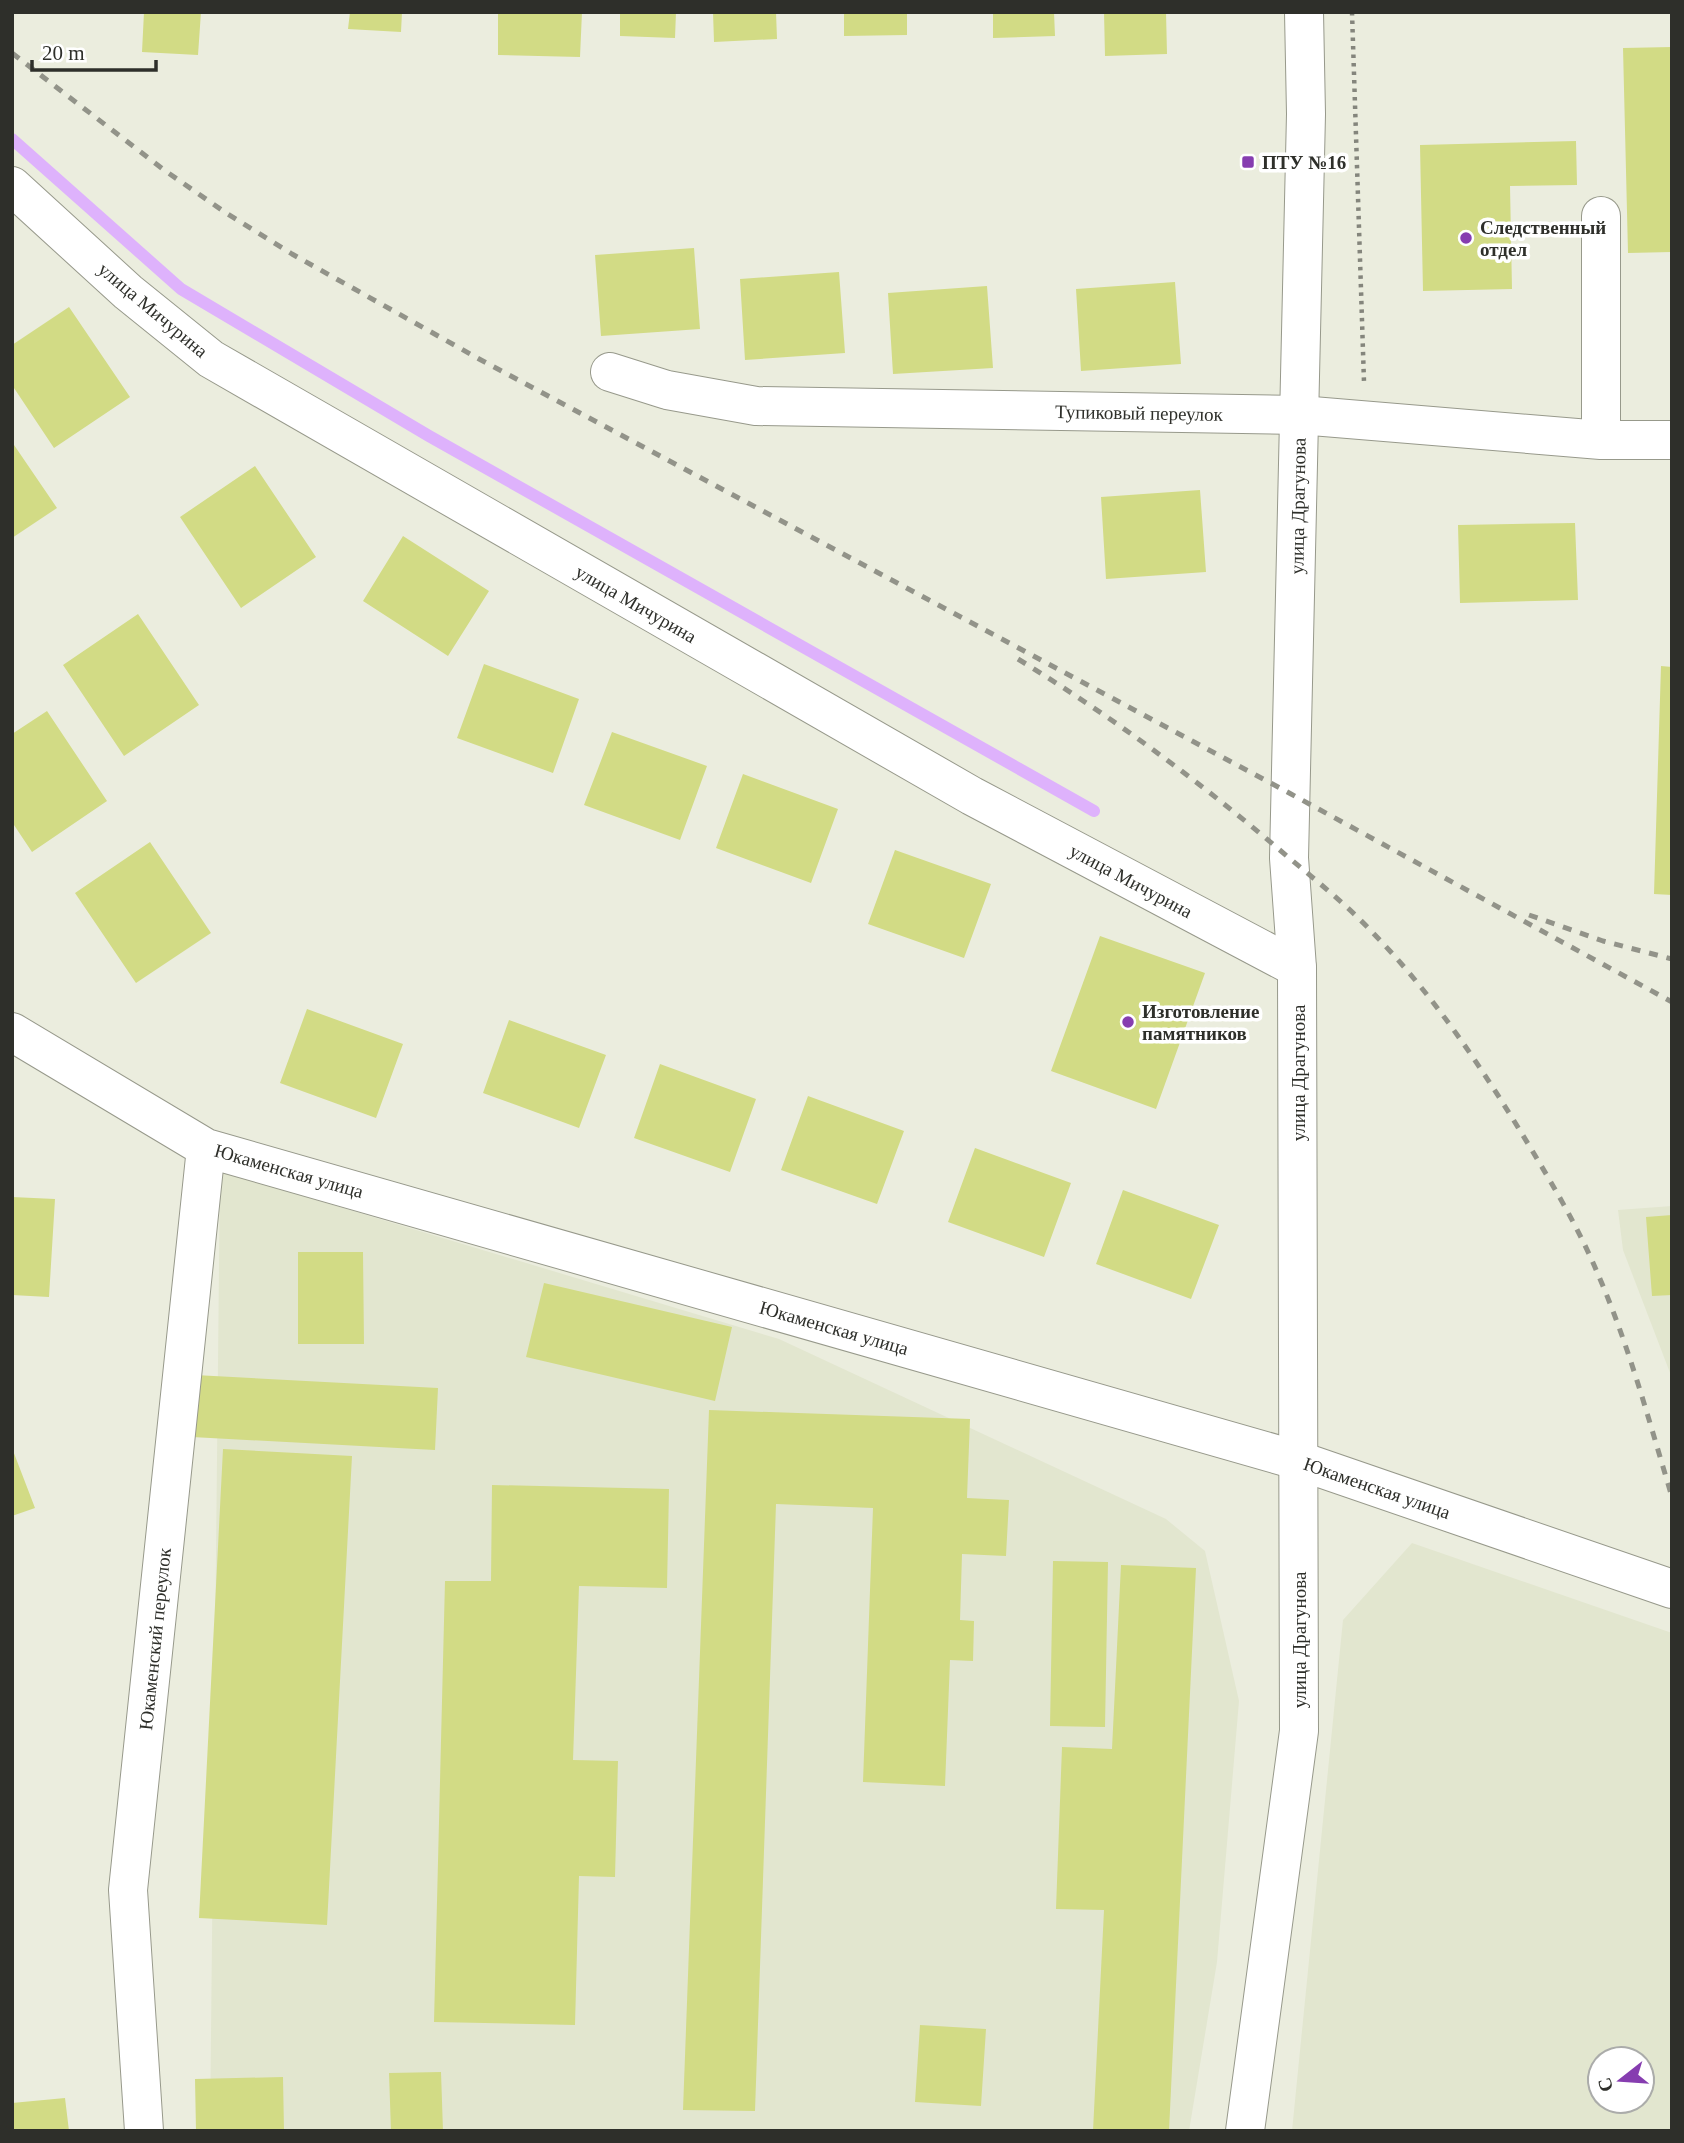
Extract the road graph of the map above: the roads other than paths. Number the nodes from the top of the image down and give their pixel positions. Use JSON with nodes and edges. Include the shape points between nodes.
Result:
{"nodes":[{"id":1,"x":1304,"y":12,"type":"edge"},
{"id":2,"x":12,"y":186,"type":"edge"},
{"id":3,"x":1601,"y":216,"type":"dead end"},
{"id":4,"x":610,"y":372,"type":"dead end"},
{"id":5,"x":1300,"y":415,"type":"junction"},
{"id":6,"x":1601,"y":440,"type":"junction"},
{"id":7,"x":1672,"y":440,"type":"edge"},
{"id":8,"x":1297,"y":968,"type":"junction"},
{"id":9,"x":12,"y":1032,"type":"edge"},
{"id":10,"x":206,"y":1147,"type":"junction"},
{"id":11,"x":1300,"y":1461,"type":"junction"},
{"id":12,"x":1672,"y":1589,"type":"edge"},
{"id":13,"x":144,"y":2131,"type":"edge"},
{"id":14,"x":1245,"y":2131,"type":"edge"}],
"edges":[{"from":1,"to":5,"type":"street","name":"улица Драгунова"},
{"from":2,"to":8,"type":"street","name":"улица Мичурина","via":[[128,292],[211,359],[972,796]]},
{"from":3,"to":6,"type":"street"},
{"from":4,"to":5,"type":"street","name":"Тупиковый переулок","via":[[667,390],[756,406]]},
{"from":5,"to":6,"type":"street","name":"Тупиковый переулок"},
{"from":5,"to":8,"type":"street","name":"улица Драгунова","via":[[1289,858]]},
{"from":6,"to":7,"type":"street","name":"Тупиковый переулок"},
{"from":8,"to":11,"type":"street","name":"улица Драгунова"},
{"from":9,"to":10,"type":"street","name":"Юкаменская улица"},
{"from":10,"to":11,"type":"street","name":"Юкаменская улица"},
{"from":10,"to":13,"type":"street","name":"Юкаменский переулок","via":[[128,1890]]},
{"from":11,"to":12,"type":"street","name":"Юкаменская улица"},
{"from":11,"to":14,"type":"street","name":"улица Драгунова","via":[[1299,1731]]}]}
